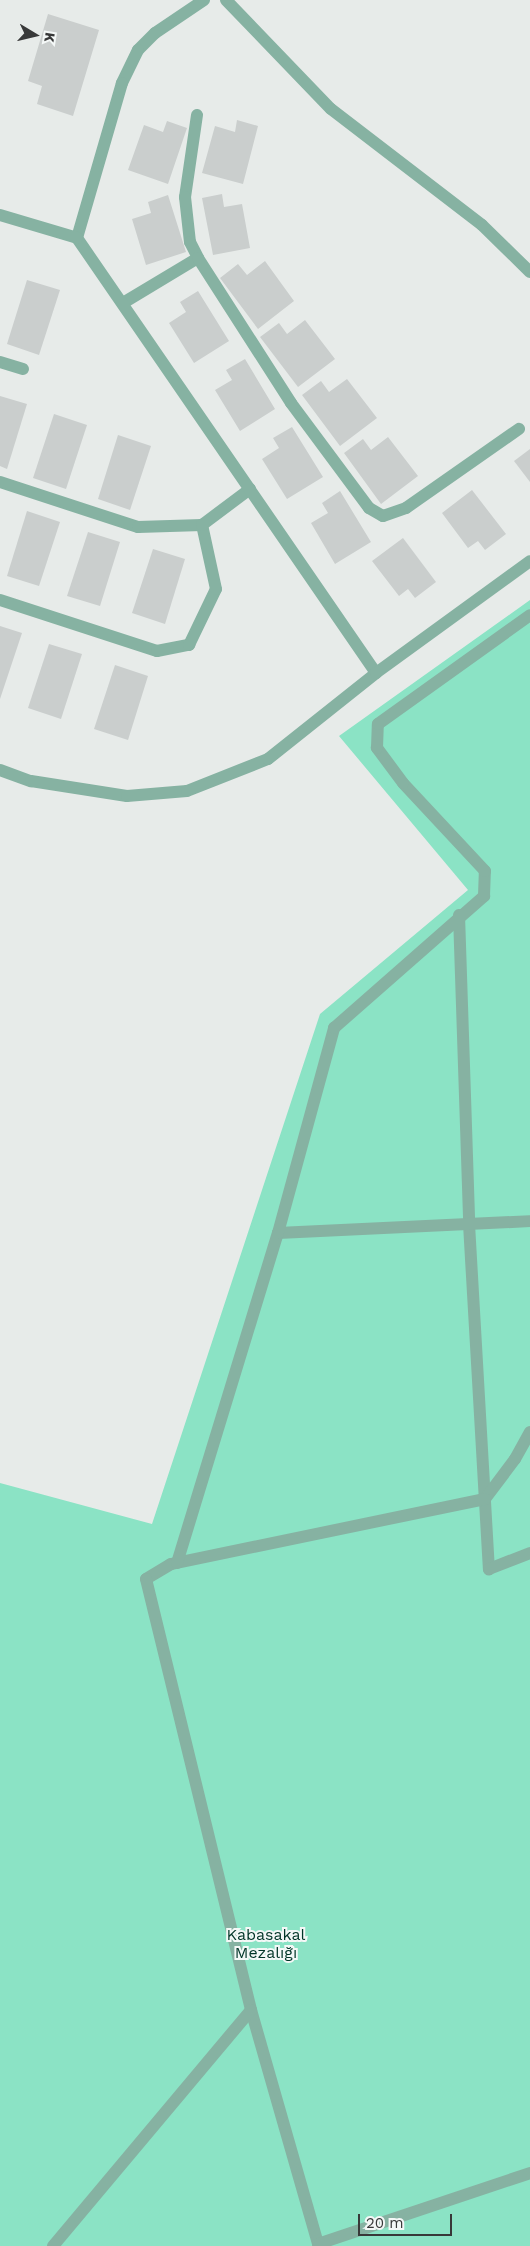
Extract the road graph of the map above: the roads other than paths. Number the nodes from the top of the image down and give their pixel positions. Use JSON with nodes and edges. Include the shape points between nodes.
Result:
{"nodes":[{"id":1,"x":204,"y":0,"type":"edge"},
{"id":2,"x":226,"y":0,"type":"edge"},
{"id":3,"x":198,"y":115,"type":"dead end"},
{"id":4,"x":0,"y":215,"type":"edge"},
{"id":5,"x":77,"y":238,"type":"junction"},
{"id":6,"x":198,"y":258,"type":"junction"},
{"id":7,"x":530,"y":272,"type":"edge"},
{"id":8,"x":123,"y":303,"type":"junction"},
{"id":9,"x":0,"y":362,"type":"edge"},
{"id":10,"x":23,"y":370,"type":"dead end"},
{"id":11,"x":519,"y":428,"type":"dead end"},
{"id":12,"x":0,"y":482,"type":"edge"},
{"id":13,"x":250,"y":489,"type":"junction"},
{"id":14,"x":202,"y":525,"type":"junction"},
{"id":15,"x":530,"y":561,"type":"edge"},
{"id":16,"x":0,"y":600,"type":"edge"},
{"id":17,"x":530,"y":615,"type":"edge"},
{"id":18,"x":376,"y":673,"type":"junction"},
{"id":19,"x":0,"y":770,"type":"edge"},
{"id":20,"x":459,"y":915,"type":"junction"},
{"id":21,"x":530,"y":1221,"type":"edge"},
{"id":22,"x":468,"y":1224,"type":"junction"},
{"id":23,"x":278,"y":1233,"type":"junction"},
{"id":24,"x":530,"y":1432,"type":"edge"},
{"id":25,"x":485,"y":1499,"type":"junction"},
{"id":26,"x":530,"y":1553,"type":"edge"},
{"id":27,"x":177,"y":1563,"type":"junction"},
{"id":28,"x":251,"y":2010,"type":"junction"},
{"id":29,"x":530,"y":2173,"type":"edge"},
{"id":30,"x":313,"y":2245,"type":"edge"},
{"id":31,"x":53,"y":2246,"type":"edge"}],
"edges":[{"from":1,"to":5,"type":"street","via":[[155,33],[138,50],[122,83]]},
{"from":2,"to":7,"type":"street","via":[[331,109],[482,225]]},
{"from":3,"to":6,"type":"street","via":[[185,198],[190,242]]},
{"from":4,"to":5,"type":"street"},
{"from":5,"to":8,"type":"street"},
{"from":6,"to":8,"type":"street"},
{"from":6,"to":11,"type":"street","via":[[290,403],[369,508],[383,516],[406,508]]},
{"from":8,"to":13,"type":"street"},
{"from":9,"to":10,"type":"street"},
{"from":12,"to":14,"type":"street","via":[[138,527]]},
{"from":13,"to":14,"type":"street"},
{"from":13,"to":18,"type":"street"},
{"from":14,"to":16,"type":"street","via":[[216,589],[189,645],[157,651]]},
{"from":15,"to":18,"type":"street"},
{"from":17,"to":20,"type":"street","via":[[378,724],[377,748],[403,783],[485,871],[484,896]]},
{"from":18,"to":19,"type":"street","via":[[268,759],[187,791],[127,796],[31,781]]},
{"from":20,"to":22,"type":"street"},
{"from":20,"to":23,"type":"street","via":[[334,1028]]},
{"from":21,"to":22,"type":"street"},
{"from":22,"to":23,"type":"street"},
{"from":22,"to":25,"type":"street"},
{"from":23,"to":27,"type":"street"},
{"from":24,"to":25,"type":"street","via":[[515,1459]]},
{"from":25,"to":26,"type":"street","via":[[490,1569]]},
{"from":25,"to":27,"type":"street"},
{"from":27,"to":28,"type":"street","via":[[146,1578]]},
{"from":28,"to":30,"type":"street"},
{"from":28,"to":31,"type":"street"},
{"from":29,"to":30,"type":"street"}]}
